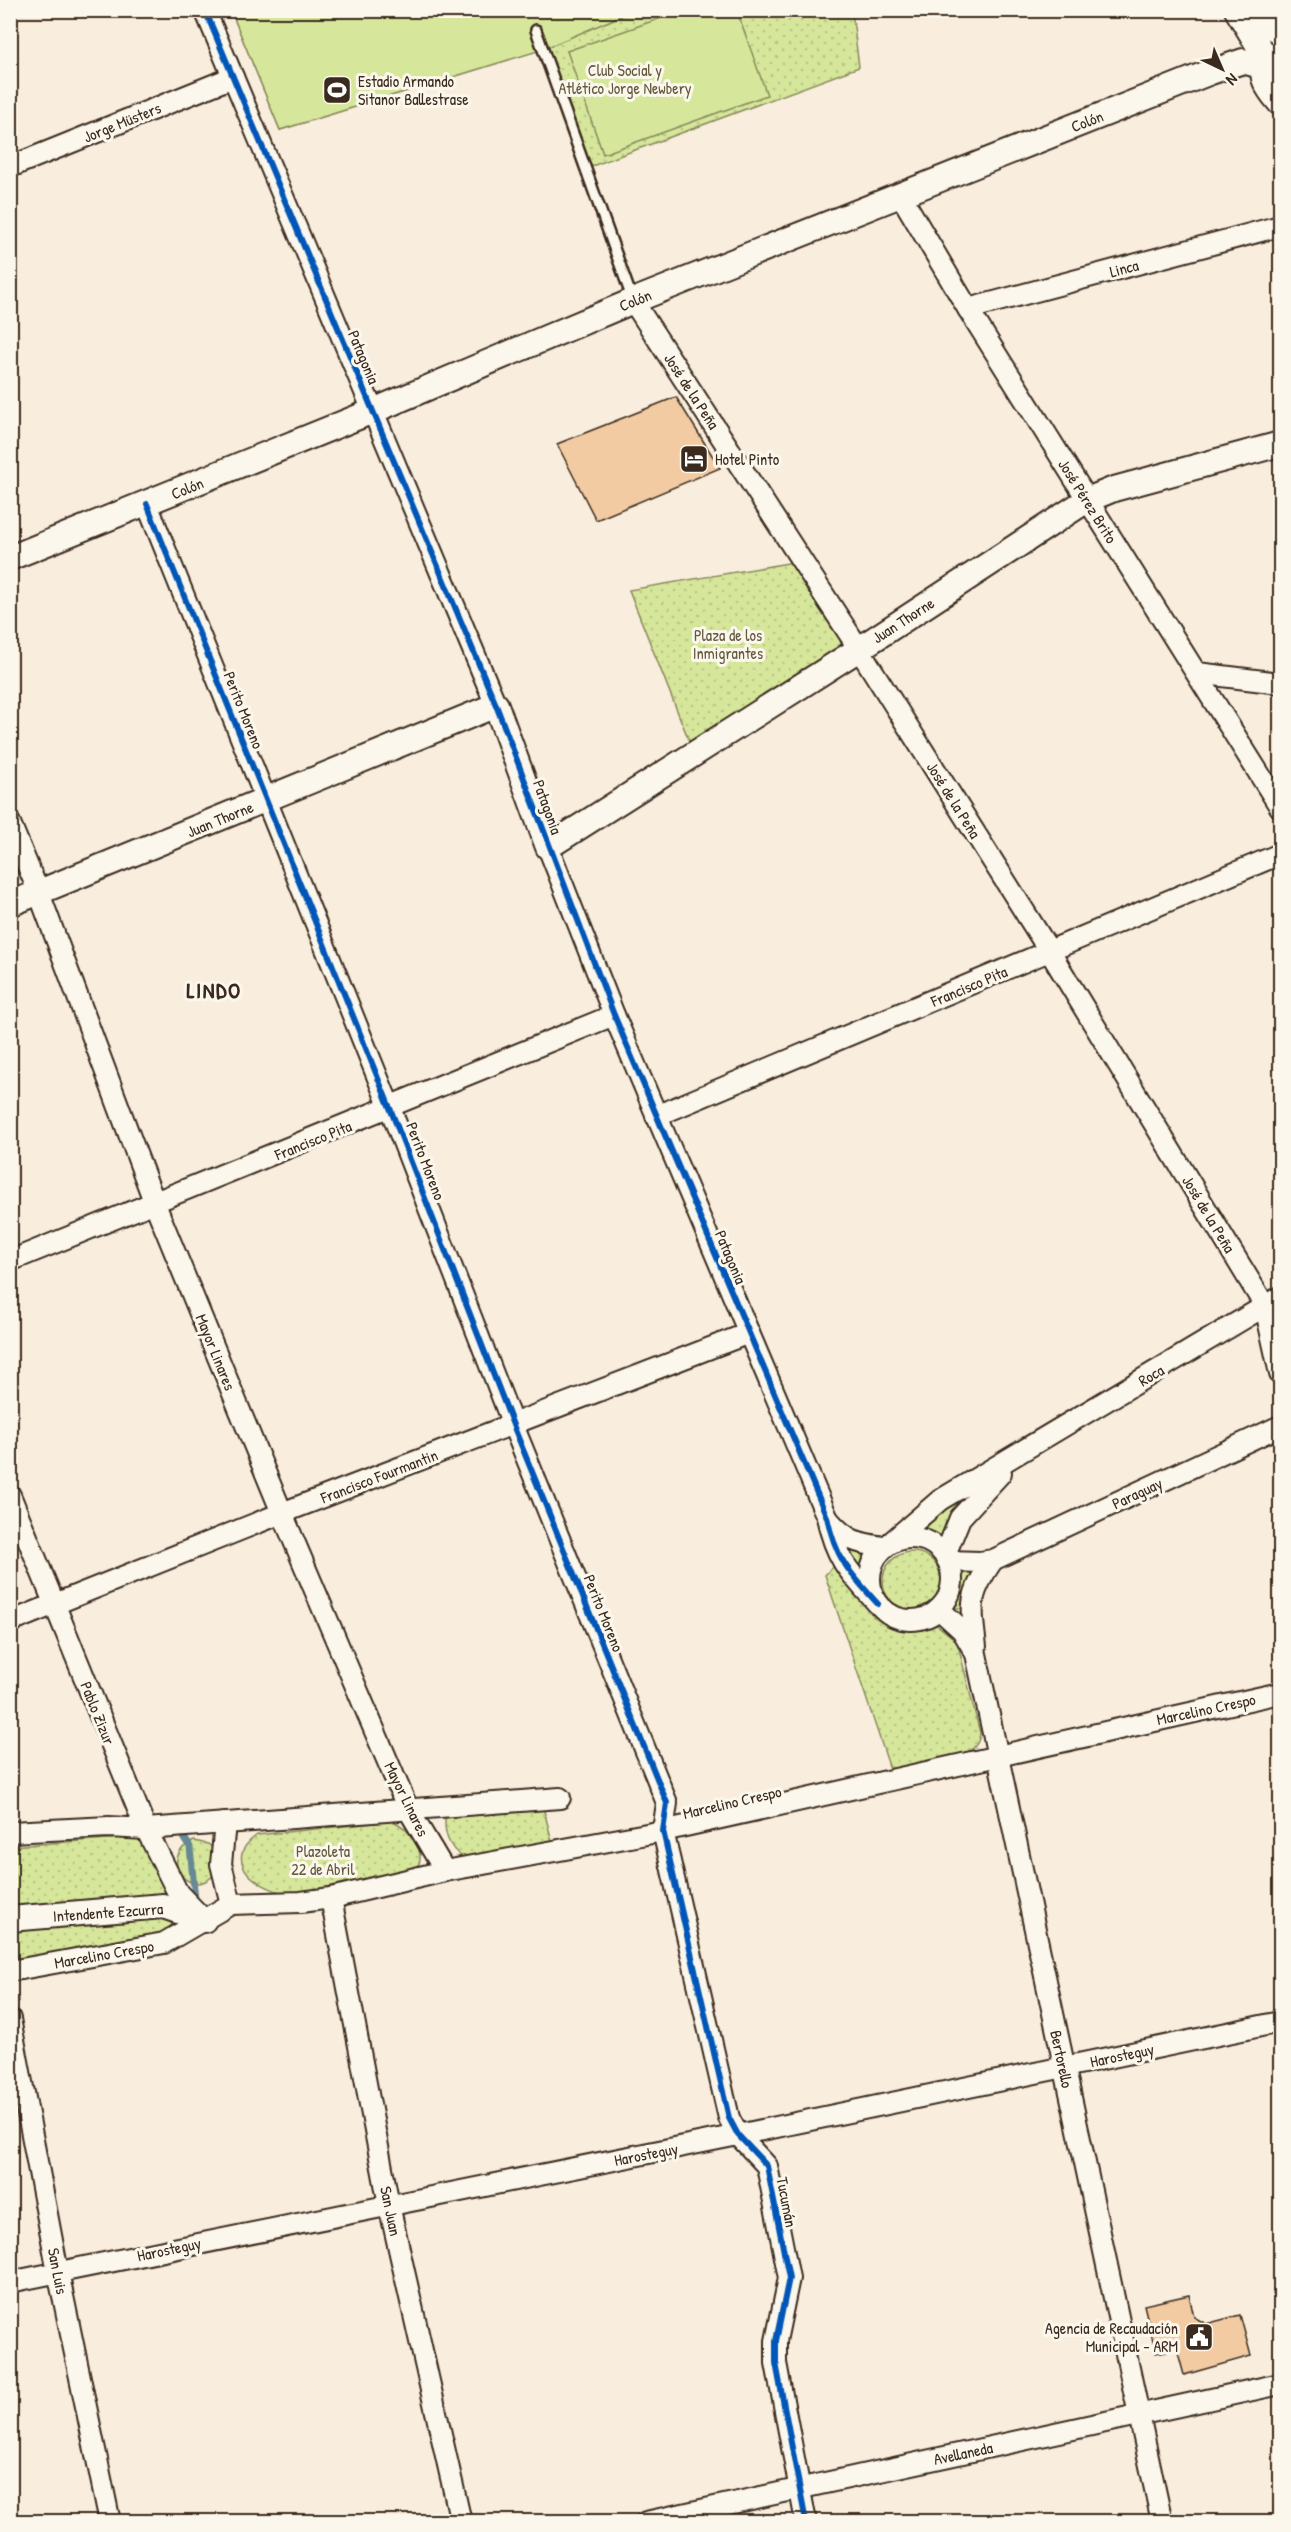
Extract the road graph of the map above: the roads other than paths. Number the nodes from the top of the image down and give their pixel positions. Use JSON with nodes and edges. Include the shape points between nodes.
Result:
{"nodes":[{"id":1,"x":205,"y":10,"type":"edge"},
{"id":2,"x":1237,"y":10,"type":"edge"},
{"id":3,"x":1247,"y":10,"type":"edge"},
{"id":4,"x":536,"y":30,"type":"dead end"},
{"id":5,"x":1281,"y":32,"type":"edge"},
{"id":6,"x":1271,"y":60,"type":"edge"},
{"id":7,"x":233,"y":78,"type":"junction"},
{"id":8,"x":1281,"y":103,"type":"edge"},
{"id":9,"x":10,"y":167,"type":"edge"},
{"id":10,"x":900,"y":194,"type":"junction"},
{"id":11,"x":1281,"y":226,"type":"edge"},
{"id":12,"x":633,"y":301,"type":"junction"},
{"id":13,"x":968,"y":309,"type":"junction"},
{"id":14,"x":373,"y":411,"type":"junction"},
{"id":15,"x":1281,"y":444,"type":"edge"},
{"id":16,"x":1087,"y":500,"type":"junction"},
{"id":17,"x":147,"y":504,"type":"junction"},
{"id":18,"x":10,"y":558,"type":"edge"},
{"id":19,"x":859,"y":649,"type":"junction"},
{"id":20,"x":1197,"y":673,"type":"junction"},
{"id":21,"x":1281,"y":683,"type":"edge"},
{"id":22,"x":496,"y":705,"type":"junction"},
{"id":23,"x":266,"y":800,"type":"junction"},
{"id":24,"x":1281,"y":807,"type":"edge"},
{"id":25,"x":10,"y":823,"type":"edge"},
{"id":26,"x":548,"y":847,"type":"junction"},
{"id":27,"x":1281,"y":854,"type":"edge"},
{"id":28,"x":39,"y":892,"type":"junction"},
{"id":29,"x":10,"y":904,"type":"edge"},
{"id":30,"x":1050,"y":952,"type":"junction"},
{"id":31,"x":614,"y":1015,"type":"junction"},
{"id":32,"x":390,"y":1108,"type":"junction"},
{"id":33,"x":656,"y":1116,"type":"junction"},
{"id":34,"x":155,"y":1204,"type":"junction"},
{"id":35,"x":10,"y":1262,"type":"edge"},
{"id":36,"x":1273,"y":1301,"type":"edge"},
{"id":37,"x":749,"y":1333,"type":"junction"},
{"id":38,"x":1281,"y":1374,"type":"edge"},
{"id":39,"x":513,"y":1425,"type":"junction"},
{"id":40,"x":1281,"y":1426,"type":"edge"},
{"id":41,"x":1023,"y":1452,"type":"junction"},
{"id":42,"x":10,"y":1495,"type":"edge"},
{"id":43,"x":282,"y":1513,"type":"junction"},
{"id":44,"x":827,"y":1517,"type":"junction"},
{"id":45,"x":886,"y":1545,"type":"junction"},
{"id":46,"x":947,"y":1558,"type":"junction"},
{"id":47,"x":993,"y":1560,"type":"junction"},
{"id":48,"x":54,"y":1604,"type":"junction"},
{"id":49,"x":878,"y":1605,"type":"junction"},
{"id":50,"x":939,"y":1609,"type":"junction"},
{"id":51,"x":10,"y":1622,"type":"edge"},
{"id":52,"x":976,"y":1654,"type":"junction"},
{"id":53,"x":1281,"y":1693,"type":"edge"},
{"id":54,"x":996,"y":1755,"type":"junction"},
{"id":55,"x":560,"y":1798,"type":"dead end"},
{"id":56,"x":408,"y":1809,"type":"junction"},
{"id":57,"x":225,"y":1823,"type":"junction"},
{"id":58,"x":146,"y":1829,"type":"junction"},
{"id":59,"x":663,"y":1831,"type":"junction"},
{"id":60,"x":10,"y":1832,"type":"edge"},
{"id":61,"x":445,"y":1871,"type":"junction"},
{"id":62,"x":331,"y":1898,"type":"junction"},
{"id":63,"x":231,"y":1904,"type":"junction"},
{"id":64,"x":10,"y":1919,"type":"edge"},
{"id":65,"x":204,"y":1920,"type":"junction"},
{"id":66,"x":10,"y":1971,"type":"edge"},
{"id":67,"x":10,"y":2019,"type":"edge"},
{"id":68,"x":1281,"y":2022,"type":"edge"},
{"id":69,"x":1064,"y":2067,"type":"junction"},
{"id":70,"x":738,"y":2135,"type":"junction"},
{"id":71,"x":389,"y":2205,"type":"junction"},
{"id":72,"x":58,"y":2272,"type":"junction"},
{"id":73,"x":10,"y":2282,"type":"edge"},
{"id":74,"x":1281,"y":2384,"type":"edge"},
{"id":75,"x":1139,"y":2414,"type":"junction"},
{"id":76,"x":799,"y":2490,"type":"junction"},
{"id":77,"x":110,"y":2522,"type":"edge"},
{"id":78,"x":461,"y":2522,"type":"edge"},
{"id":79,"x":646,"y":2522,"type":"edge"},
{"id":80,"x":806,"y":2522,"type":"edge"},
{"id":81,"x":1162,"y":2522,"type":"edge"}],
"edges":[{"from":1,"to":7,"type":"street","name":"Patagonia"},
{"from":2,"to":6,"type":"street"},
{"from":3,"to":5,"type":"street"},
{"from":4,"to":12,"type":"lane"},
{"from":6,"to":8,"type":"street","via":[[1265,82]]},
{"from":6,"to":10,"type":"street","name":"Colón","via":[[1243,61],[1208,73]]},
{"from":7,"to":9,"type":"street","name":"Jorge Müsters"},
{"from":7,"to":14,"type":"street","name":"Patagonia"},
{"from":10,"to":12,"type":"street","name":"Colón"},
{"from":10,"to":13,"type":"street","name":"José Pérez Brito"},
{"from":11,"to":13,"type":"street","name":"Linca"},
{"from":12,"to":14,"type":"street","name":"Colón"},
{"from":12,"to":19,"type":"street","name":"José de la Peña"},
{"from":13,"to":16,"type":"street","name":"José Pérez Brito"},
{"from":14,"to":17,"type":"street","name":"Colón"},
{"from":14,"to":22,"type":"street","name":"Patagonia"},
{"from":15,"to":16,"type":"street","name":"Juan Thorne","via":[[1114,489]]},
{"from":16,"to":19,"type":"street","name":"Juan Thorne"},
{"from":16,"to":20,"type":"street","name":"José Pérez Brito"},
{"from":17,"to":18,"type":"street","name":"Colón"},
{"from":17,"to":23,"type":"street","name":"Perito Moreno"},
{"from":19,"to":26,"type":"street","name":"Juan Thorne"},
{"from":19,"to":30,"type":"street","name":"José de la Peña"},
{"from":20,"to":21,"type":"street"},
{"from":20,"to":24,"type":"street","name":"José Pérez Brito"},
{"from":22,"to":23,"type":"street","name":"Juan Thorne"},
{"from":22,"to":26,"type":"street","name":"Patagonia"},
{"from":23,"to":28,"type":"street","name":"Juan Thorne"},
{"from":23,"to":32,"type":"street","name":"Perito Moreno"},
{"from":25,"to":28,"type":"street","name":"Mayor Linares"},
{"from":26,"to":31,"type":"street","name":"Patagonia"},
{"from":27,"to":30,"type":"street","name":"Francisco Pita"},
{"from":28,"to":29,"type":"street","name":"Juan Thorne"},
{"from":28,"to":34,"type":"street","name":"Mayor Linares"},
{"from":30,"to":33,"type":"street","name":"Francisco Pita"},
{"from":30,"to":36,"type":"street","name":"José de la Peña"},
{"from":31,"to":32,"type":"street","name":"Francisco Pita"},
{"from":31,"to":33,"type":"street","name":"Patagonia"},
{"from":32,"to":34,"type":"street","name":"Francisco Pita"},
{"from":32,"to":39,"type":"street","name":"Perito Moreno"},
{"from":33,"to":37,"type":"street","name":"Patagonia"},
{"from":34,"to":35,"type":"street","name":"Francisco Pita"},
{"from":34,"to":43,"type":"street","name":"Mayor Linares"},
{"from":36,"to":38,"type":"street","name":"José de la Peña"},
{"from":36,"to":41,"type":"street","name":"Roca"},
{"from":37,"to":39,"type":"street","name":"Francisco Fourmantin"},
{"from":37,"to":44,"type":"street","name":"Patagonia"},
{"from":39,"to":43,"type":"street","name":"Francisco Fourmantin"},
{"from":39,"to":59,"type":"street","name":"Perito Moreno","via":[[667,1803]]},
{"from":40,"to":47,"type":"street","name":"Paraguay"},
{"from":41,"to":45,"type":"street","via":[[940,1500]]},
{"from":41,"to":46,"type":"street","via":[[960,1518]]},
{"from":42,"to":48,"type":"street","name":"Pablo Zizur"},
{"from":43,"to":48,"type":"street","name":"Francisco Fourmantin"},
{"from":43,"to":56,"type":"street","name":"Mayor Linares"},
{"from":44,"to":45,"type":"street","name":"Patagonia","via":[[852,1541]]},
{"from":44,"to":49,"type":"street","name":"Patagonia","via":[[831,1538],[846,1569]]},
{"from":45,"to":46,"type":"street","via":[[902,1538],[915,1538],[929,1541]]},
{"from":45,"to":49,"type":"street","via":[[872,1565],[870,1579]]},
{"from":46,"to":47,"type":"street","name":"Paraguay"},
{"from":46,"to":50,"type":"street","via":[[952,1586]]},
{"from":47,"to":52,"type":"street","via":[[972,1595]]},
{"from":48,"to":51,"type":"street","name":"Francisco Fourmantin"},
{"from":48,"to":58,"type":"street","name":"Pablo Zizur"},
{"from":49,"to":50,"type":"street","via":[[889,1614],[908,1619],[927,1617]]},
{"from":50,"to":52,"type":"street","name":"Bertorello","via":[[962,1630]]},
{"from":52,"to":54,"type":"street","name":"Bertorello"},
{"from":53,"to":54,"type":"street","name":"Marcelino Crespo"},
{"from":54,"to":59,"type":"street","name":"Marcelino Crespo"},
{"from":54,"to":69,"type":"street","name":"Bertorello"},
{"from":55,"to":56,"type":"street"},
{"from":56,"to":57,"type":"street"},
{"from":56,"to":61,"type":"street","name":"Mayor Linares"},
{"from":57,"to":58,"type":"street"},
{"from":57,"to":63,"type":"street","via":[[221,1864]]},
{"from":58,"to":60,"type":"street"},
{"from":58,"to":65,"type":"street","name":"Pablo Zizur","via":[[178,1893]]},
{"from":59,"to":61,"type":"street","name":"Marcelino Crespo"},
{"from":59,"to":70,"type":"street","name":"Tucumán","via":[[729,2118]]},
{"from":61,"to":62,"type":"street","name":"Marcelino Crespo"},
{"from":62,"to":63,"type":"street","name":"Marcelino Crespo"},
{"from":62,"to":71,"type":"street","name":"San Juan"},
{"from":63,"to":65,"type":"street","name":"Marcelino Crespo"},
{"from":64,"to":65,"type":"street","name":"Intendente Ezcurra","via":[[163,1906]]},
{"from":65,"to":66,"type":"street","name":"Marcelino Crespo","via":[[164,1943]]},
{"from":67,"to":72,"type":"street","name":"San Luis"},
{"from":68,"to":69,"type":"street","name":"Harosteguy"},
{"from":69,"to":70,"type":"street","name":"Harosteguy"},
{"from":69,"to":75,"type":"street","name":"Bertorello"},
{"from":70,"to":71,"type":"street","name":"Harosteguy"},
{"from":70,"to":76,"type":"street","name":"Tucumán","via":[[767,2166],[789,2278],[776,2341],[776,2363]]},
{"from":71,"to":72,"type":"street","name":"Harosteguy"},
{"from":71,"to":78,"type":"street","name":"San Juan"},
{"from":72,"to":73,"type":"street","name":"Harosteguy"},
{"from":72,"to":77,"type":"street","name":"San Luis"},
{"from":74,"to":75,"type":"street","name":"Avellaneda"},
{"from":75,"to":76,"type":"street","name":"Avellaneda"},
{"from":75,"to":81,"type":"street","name":"Bertorello"},
{"from":76,"to":79,"type":"street","name":"Avellaneda"},
{"from":76,"to":80,"type":"street","name":"Tucumán"}]}
